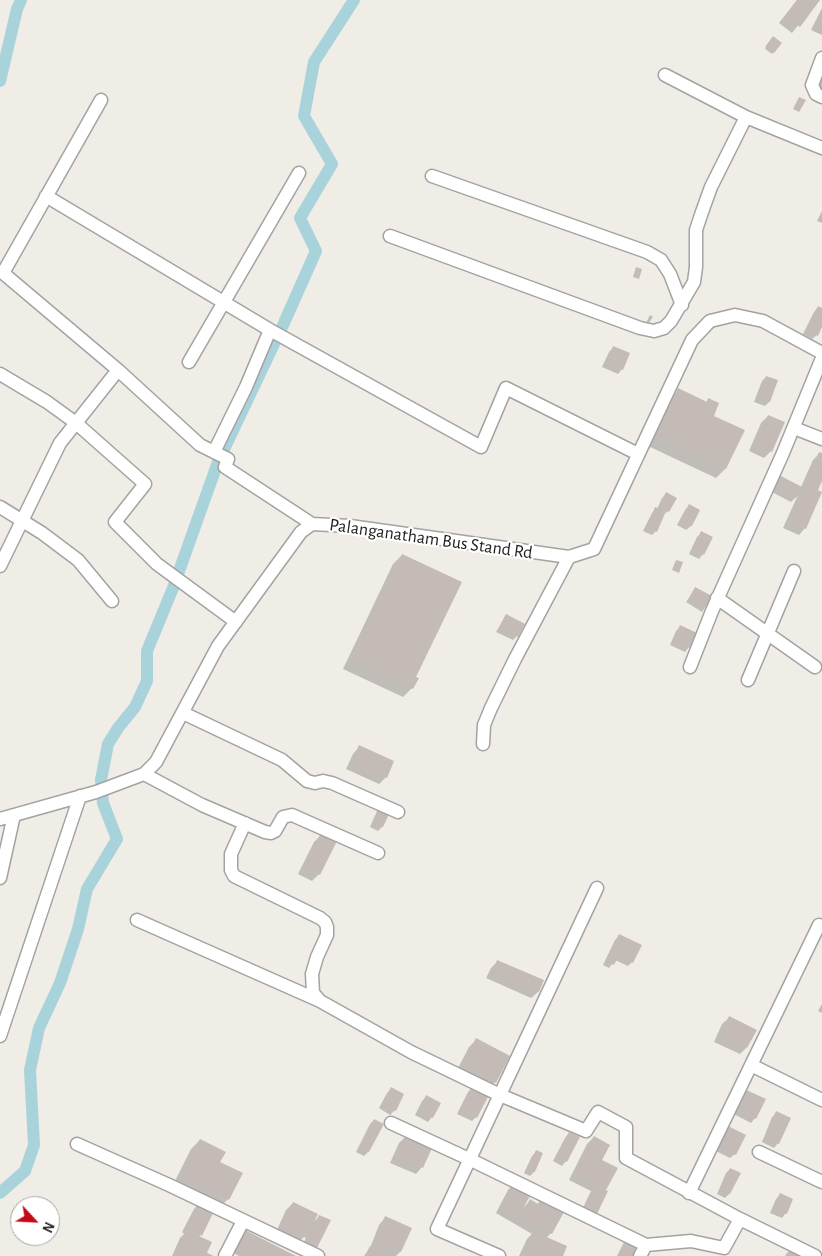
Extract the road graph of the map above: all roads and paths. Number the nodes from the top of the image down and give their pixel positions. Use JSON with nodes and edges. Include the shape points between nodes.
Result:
{"nodes":[{"id":1,"x":822,"y":58,"type":"edge"},
{"id":2,"x":664,"y":76,"type":"dead end"},
{"id":3,"x":822,"y":97,"type":"edge"},
{"id":4,"x":101,"y":100,"type":"dead end"},
{"id":5,"x":746,"y":117,"type":"junction"},
{"id":6,"x":822,"y":148,"type":"edge"},
{"id":7,"x":299,"y":173,"type":"dead end"},
{"id":8,"x":432,"y":176,"type":"dead end"},
{"id":9,"x":46,"y":196,"type":"junction"},
{"id":10,"x":390,"y":236,"type":"dead end"},
{"id":11,"x":224,"y":302,"type":"junction"},
{"id":12,"x":682,"y":304,"type":"junction"},
{"id":13,"x":270,"y":330,"type":"junction"},
{"id":14,"x":822,"y":353,"type":"edge"},
{"id":15,"x":822,"y":358,"type":"edge"},
{"id":16,"x":190,"y":362,"type":"dead end"},
{"id":17,"x":118,"y":370,"type":"junction"},
{"id":18,"x":0,"y":374,"type":"edge"},
{"id":19,"x":76,"y":423,"type":"junction"},
{"id":20,"x":794,"y":428,"type":"junction"},
{"id":21,"x":822,"y":439,"type":"edge"},
{"id":22,"x":214,"y":452,"type":"junction"},
{"id":23,"x":638,"y":454,"type":"junction"},
{"id":24,"x":0,"y":507,"type":"edge"},
{"id":25,"x":22,"y":522,"type":"junction"},
{"id":26,"x":312,"y":524,"type":"junction"},
{"id":27,"x":569,"y":557,"type":"junction"},
{"id":28,"x":0,"y":566,"type":"edge"},
{"id":29,"x":794,"y":571,"type":"dead end"},
{"id":30,"x":717,"y":598,"type":"junction"},
{"id":31,"x":112,"y":601,"type":"dead end"},
{"id":32,"x":236,"y":622,"type":"junction"},
{"id":33,"x":768,"y":634,"type":"junction"},
{"id":34,"x":690,"y":667,"type":"dead end"},
{"id":35,"x":815,"y":667,"type":"dead end"},
{"id":36,"x":748,"y":680,"type":"dead end"},
{"id":37,"x":183,"y":713,"type":"junction"},
{"id":38,"x":483,"y":744,"type":"dead end"},
{"id":39,"x":144,"y":774,"type":"junction"},
{"id":40,"x":80,"y":796,"type":"junction"},
{"id":41,"x":398,"y":812,"type":"dead end"},
{"id":42,"x":14,"y":815,"type":"junction"},
{"id":43,"x":0,"y":819,"type":"edge"},
{"id":44,"x":245,"y":823,"type":"junction"},
{"id":45,"x":378,"y":853,"type":"dead end"},
{"id":46,"x":0,"y":878,"type":"edge"},
{"id":47,"x":597,"y":888,"type":"dead end"},
{"id":48,"x":137,"y":920,"type":"dead end"},
{"id":49,"x":818,"y":925,"type":"dead end"},
{"id":50,"x":320,"y":1001,"type":"junction"},
{"id":51,"x":0,"y":1036,"type":"edge"},
{"id":52,"x":751,"y":1065,"type":"junction"},
{"id":53,"x":500,"y":1095,"type":"junction"},
{"id":54,"x":822,"y":1100,"type":"edge"},
{"id":55,"x":391,"y":1123,"type":"dead end"},
{"id":56,"x":76,"y":1144,"type":"dead end"},
{"id":57,"x":760,"y":1152,"type":"dead end"},
{"id":58,"x":469,"y":1159,"type":"junction"},
{"id":59,"x":822,"y":1182,"type":"edge"},
{"id":60,"x":689,"y":1193,"type":"junction"},
{"id":61,"x":740,"y":1219,"type":"junction"},
{"id":62,"x":243,"y":1221,"type":"junction"},
{"id":63,"x":643,"y":1250,"type":"edge"},
{"id":64,"x":225,"y":1256,"type":"edge"},
{"id":65,"x":318,"y":1256,"type":"edge"},
{"id":66,"x":499,"y":1256,"type":"edge"},
{"id":67,"x":815,"y":1256,"type":"edge"}],
"edges":[{"from":1,"to":3,"type":"street","via":[[812,85],[816,94]]},
{"from":2,"to":5,"type":"street"},
{"from":4,"to":9,"type":"street"},
{"from":5,"to":6,"type":"street"},
{"from":5,"to":12,"type":"street","via":[[702,212],[695,240],[696,275]]},
{"from":7,"to":11,"type":"street"},
{"from":8,"to":12,"type":"street","via":[[647,252],[660,260],[670,274]]},
{"from":9,"to":11,"type":"street"},
{"from":9,"to":17,"type":"street","via":[[3,273]]},
{"from":10,"to":12,"type":"street","via":[[640,328],[654,331],[664,328]]},
{"from":11,"to":13,"type":"street"},
{"from":11,"to":16,"type":"street"},
{"from":13,"to":22,"type":"street"},
{"from":13,"to":23,"type":"street","via":[[481,447],[506,388]]},
{"from":14,"to":23,"type":"street","name":"Palanganatham Bus Stand Rd","via":[[763,321],[735,315],[710,322],[692,340]]},
{"from":15,"to":20,"type":"street"},
{"from":17,"to":19,"type":"street"},
{"from":17,"to":22,"type":"street","via":[[200,445]]},
{"from":18,"to":19,"type":"street"},
{"from":19,"to":25,"type":"street","via":[[60,443]]},
{"from":19,"to":32,"type":"street","via":[[145,484],[116,522],[157,564]]},
{"from":20,"to":21,"type":"street"},
{"from":20,"to":30,"type":"street"},
{"from":22,"to":26,"type":"street","via":[[228,459],[225,467]]},
{"from":23,"to":27,"type":"street","name":"Palanganatham Bus Stand Rd","via":[[594,548]]},
{"from":24,"to":25,"type":"street"},
{"from":25,"to":28,"type":"street"},
{"from":25,"to":31,"type":"street","via":[[42,532],[78,560]]},
{"from":26,"to":27,"type":"street","name":"Palanganatham Bus Stand Rd","via":[[350,526]]},
{"from":26,"to":32,"type":"street","name":"Palanganatham Bus Stand Rd","via":[[301,532]]},
{"from":27,"to":38,"type":"street","via":[[491,708],[484,724]]},
{"from":29,"to":33,"type":"street"},
{"from":30,"to":33,"type":"street"},
{"from":30,"to":34,"type":"street"},
{"from":32,"to":37,"type":"street","name":"Palanganatham Bus Stand Rd","via":[[218,646]]},
{"from":33,"to":35,"type":"street"},
{"from":33,"to":36,"type":"street"},
{"from":37,"to":39,"type":"street","name":"Palanganatham Bus Stand Rd","via":[[156,762]]},
{"from":37,"to":41,"type":"street","via":[[282,760],[307,781],[332,783]]},
{"from":39,"to":40,"type":"street","name":"Palanganatham Bus Stand Rd"},
{"from":39,"to":44,"type":"street","via":[[172,791]]},
{"from":40,"to":42,"type":"street","name":"Palanganatham Bus Stand Rd"},
{"from":40,"to":51,"type":"street"},
{"from":42,"to":43,"type":"street","name":"Palanganatham Bus Stand Rd"},
{"from":42,"to":46,"type":"street"},
{"from":44,"to":45,"type":"street","via":[[271,833],[283,817],[292,815]]},
{"from":44,"to":50,"type":"street","via":[[231,854],[234,876],[325,922],[326,935],[312,974],[313,993]]},
{"from":47,"to":53,"type":"street"},
{"from":48,"to":50,"type":"street"},
{"from":49,"to":52,"type":"street"},
{"from":50,"to":53,"type":"street","via":[[411,1052]]},
{"from":52,"to":54,"type":"street"},
{"from":52,"to":60,"type":"street"},
{"from":53,"to":58,"type":"street"},
{"from":53,"to":60,"type":"street","via":[[586,1131],[598,1112],[626,1127],[626,1158]]},
{"from":55,"to":58,"type":"street"},
{"from":56,"to":62,"type":"street"},
{"from":57,"to":59,"type":"street"},
{"from":58,"to":63,"type":"street"},
{"from":58,"to":66,"type":"street","via":[[437,1229]]},
{"from":60,"to":61,"type":"street"},
{"from":61,"to":63,"type":"street","via":[[724,1248],[691,1241]]},
{"from":61,"to":67,"type":"street"},
{"from":62,"to":64,"type":"street"},
{"from":62,"to":65,"type":"street"}]}
